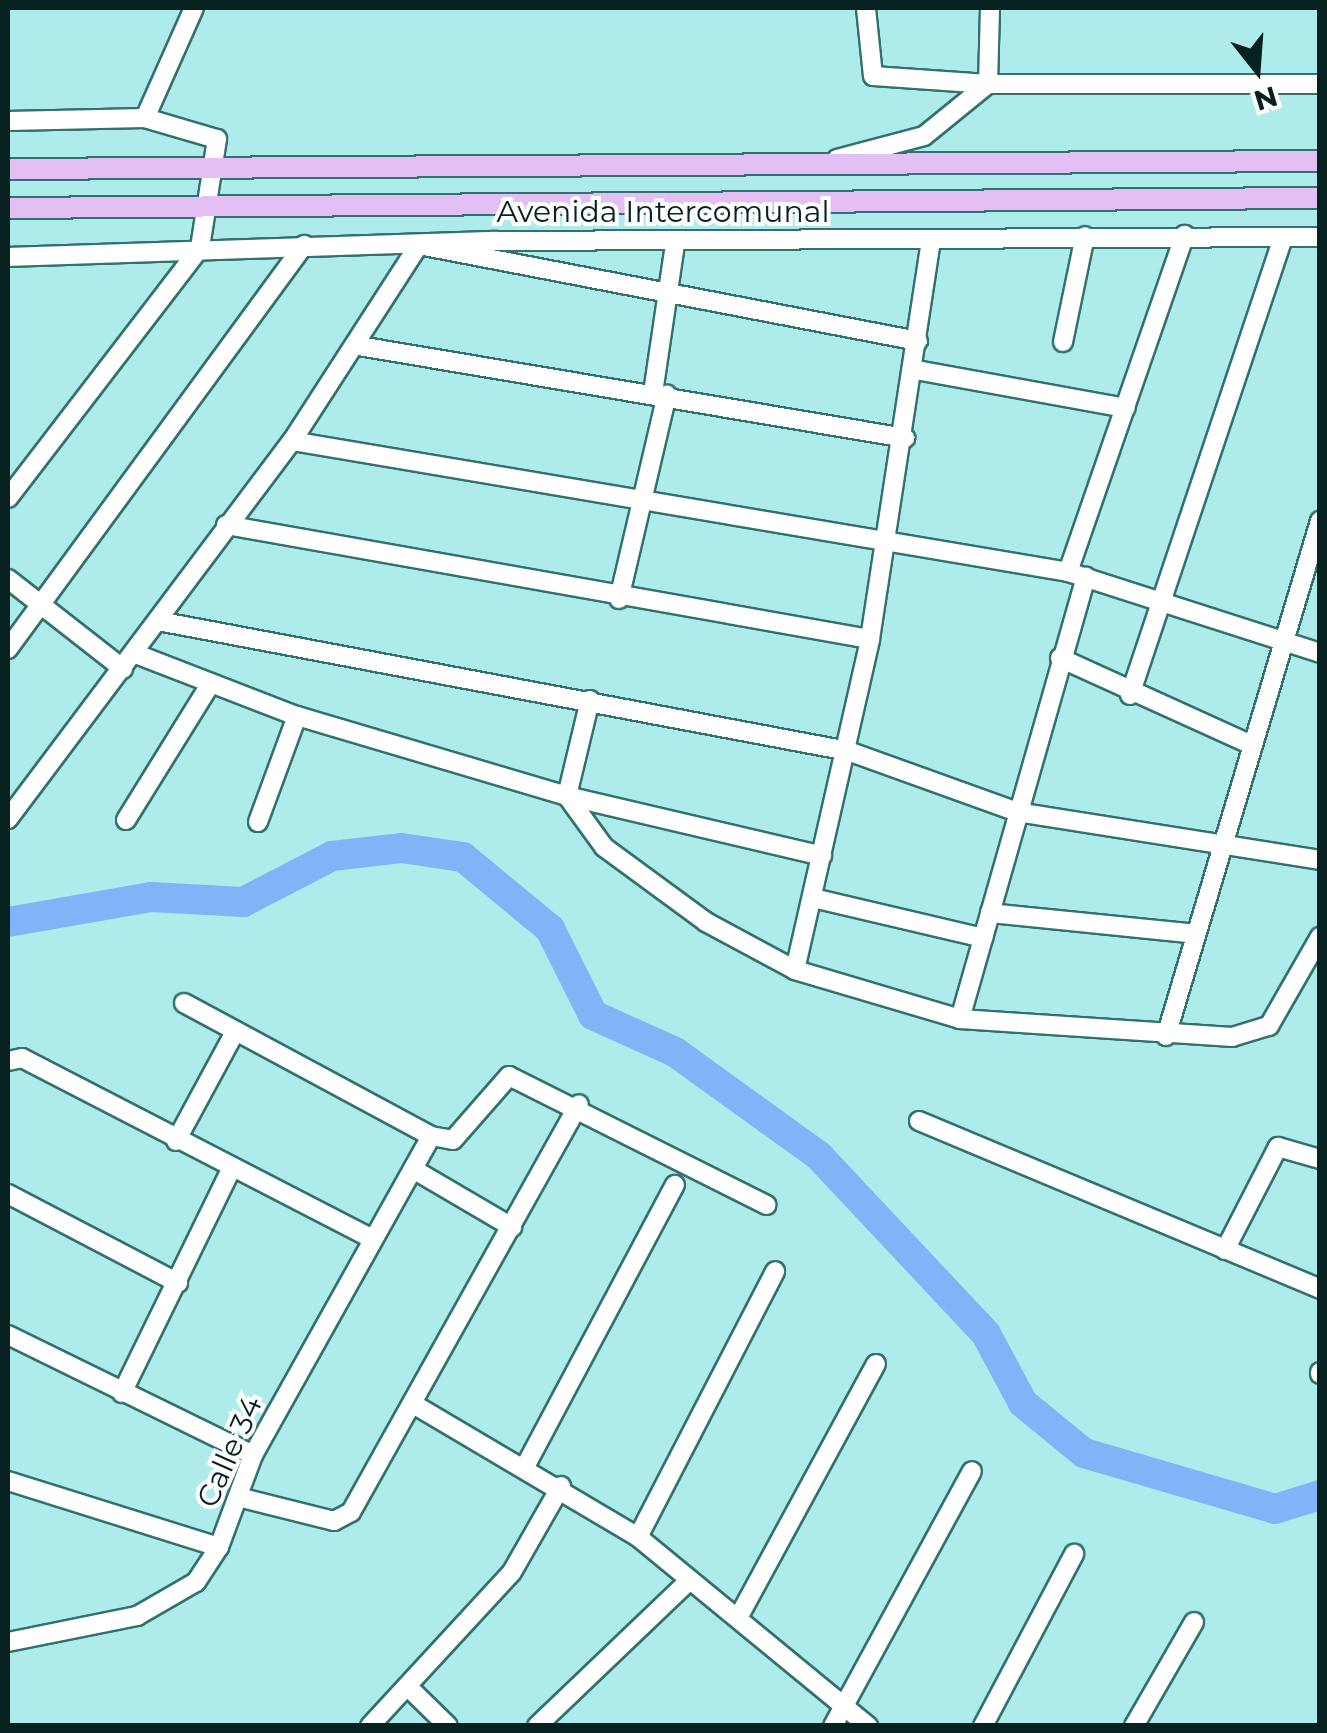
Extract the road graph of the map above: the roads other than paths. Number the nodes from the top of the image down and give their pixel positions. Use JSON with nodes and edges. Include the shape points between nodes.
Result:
{"nodes":[{"id":1,"x":194,"y":8,"type":"edge"},
{"id":2,"x":866,"y":8,"type":"edge"},
{"id":3,"x":990,"y":8,"type":"edge"},
{"id":4,"x":988,"y":84,"type":"junction"},
{"id":5,"x":1320,"y":84,"type":"edge"},
{"id":6,"x":145,"y":118,"type":"junction"},
{"id":7,"x":8,"y":121,"type":"edge"},
{"id":8,"x":1320,"y":161,"type":"edge"},
{"id":9,"x":815,"y":164,"type":"junction"},
{"id":10,"x":8,"y":169,"type":"edge"},
{"id":11,"x":211,"y":169,"type":"junction"},
{"id":12,"x":1320,"y":198,"type":"edge"},
{"id":13,"x":8,"y":208,"type":"edge"},
{"id":14,"x":204,"y":208,"type":"junction"},
{"id":15,"x":1185,"y":234,"type":"junction"},
{"id":16,"x":1085,"y":236,"type":"junction"},
{"id":17,"x":1320,"y":237,"type":"edge"},
{"id":18,"x":1283,"y":238,"type":"junction"},
{"id":19,"x":931,"y":240,"type":"junction"},
{"id":20,"x":675,"y":244,"type":"junction"},
{"id":21,"x":304,"y":245,"type":"junction"},
{"id":22,"x":419,"y":246,"type":"junction"},
{"id":23,"x":200,"y":248,"type":"junction"},
{"id":24,"x":8,"y":257,"type":"edge"},
{"id":25,"x":668,"y":294,"type":"junction"},
{"id":26,"x":918,"y":342,"type":"junction"},
{"id":27,"x":1063,"y":342,"type":"dead end"},
{"id":28,"x":359,"y":346,"type":"junction"},
{"id":29,"x":916,"y":370,"type":"junction"},
{"id":30,"x":660,"y":394,"type":"junction"},
{"id":31,"x":1126,"y":408,"type":"junction"},
{"id":32,"x":905,"y":438,"type":"junction"},
{"id":33,"x":292,"y":441,"type":"junction"},
{"id":34,"x":8,"y":498,"type":"edge"},
{"id":35,"x":644,"y":499,"type":"junction"},
{"id":36,"x":1320,"y":521,"type":"edge"},
{"id":37,"x":226,"y":525,"type":"junction"},
{"id":38,"x":887,"y":542,"type":"junction"},
{"id":39,"x":1077,"y":574,"type":"junction"},
{"id":40,"x":8,"y":579,"type":"edge"},
{"id":41,"x":1165,"y":598,"type":"junction"},
{"id":42,"x":619,"y":599,"type":"junction"},
{"id":43,"x":40,"y":602,"type":"junction"},
{"id":44,"x":158,"y":621,"type":"junction"},
{"id":45,"x":870,"y":639,"type":"junction"},
{"id":46,"x":1283,"y":640,"type":"junction"},
{"id":47,"x":8,"y":649,"type":"edge"},
{"id":48,"x":1320,"y":653,"type":"edge"},
{"id":49,"x":136,"y":654,"type":"junction"},
{"id":50,"x":1060,"y":658,"type":"junction"},
{"id":51,"x":123,"y":669,"type":"junction"},
{"id":52,"x":211,"y":683,"type":"junction"},
{"id":53,"x":1130,"y":695,"type":"junction"},
{"id":54,"x":590,"y":700,"type":"junction"},
{"id":55,"x":298,"y":716,"type":"junction"},
{"id":56,"x":1250,"y":744,"type":"junction"},
{"id":57,"x":848,"y":751,"type":"junction"},
{"id":58,"x":566,"y":796,"type":"junction"},
{"id":59,"x":1018,"y":812,"type":"junction"},
{"id":60,"x":8,"y":819,"type":"edge"},
{"id":61,"x":126,"y":820,"type":"dead end"},
{"id":62,"x":258,"y":822,"type":"dead end"},
{"id":63,"x":1224,"y":840,"type":"junction"},
{"id":64,"x":822,"y":856,"type":"junction"},
{"id":65,"x":1320,"y":860,"type":"edge"},
{"id":66,"x":813,"y":898,"type":"junction"},
{"id":67,"x":990,"y":913,"type":"junction"},
{"id":68,"x":1196,"y":934,"type":"junction"},
{"id":69,"x":1320,"y":937,"type":"edge"},
{"id":70,"x":983,"y":938,"type":"junction"},
{"id":71,"x":1315,"y":966,"type":"edge"},
{"id":72,"x":795,"y":970,"type":"junction"},
{"id":73,"x":184,"y":1003,"type":"dead end"},
{"id":74,"x":960,"y":1019,"type":"junction"},
{"id":75,"x":235,"y":1032,"type":"junction"},
{"id":76,"x":1166,"y":1036,"type":"junction"},
{"id":77,"x":8,"y":1060,"type":"edge"},
{"id":78,"x":578,"y":1104,"type":"junction"},
{"id":79,"x":919,"y":1121,"type":"dead end"},
{"id":80,"x":431,"y":1136,"type":"junction"},
{"id":81,"x":176,"y":1141,"type":"junction"},
{"id":82,"x":1320,"y":1159,"type":"edge"},
{"id":83,"x":413,"y":1168,"type":"junction"},
{"id":84,"x":232,"y":1170,"type":"junction"},
{"id":85,"x":675,"y":1184,"type":"dead end"},
{"id":86,"x":8,"y":1194,"type":"edge"},
{"id":87,"x":767,"y":1205,"type":"dead end"},
{"id":88,"x":512,"y":1227,"type":"junction"},
{"id":89,"x":371,"y":1238,"type":"junction"},
{"id":90,"x":1224,"y":1250,"type":"junction"},
{"id":91,"x":776,"y":1270,"type":"dead end"},
{"id":92,"x":178,"y":1283,"type":"junction"},
{"id":93,"x":1320,"y":1289,"type":"edge"},
{"id":94,"x":8,"y":1335,"type":"edge"},
{"id":95,"x":876,"y":1364,"type":"dead end"},
{"id":96,"x":122,"y":1393,"type":"junction"},
{"id":97,"x":414,"y":1405,"type":"junction"},
{"id":98,"x":253,"y":1456,"type":"junction"},
{"id":99,"x":526,"y":1463,"type":"junction"},
{"id":100,"x":972,"y":1472,"type":"dead end"},
{"id":101,"x":8,"y":1481,"type":"edge"},
{"id":102,"x":561,"y":1486,"type":"junction"},
{"id":103,"x":238,"y":1497,"type":"junction"},
{"id":104,"x":638,"y":1537,"type":"junction"},
{"id":105,"x":219,"y":1547,"type":"junction"},
{"id":106,"x":1074,"y":1554,"type":"dead end"},
{"id":107,"x":690,"y":1580,"type":"junction"},
{"id":108,"x":738,"y":1618,"type":"junction"},
{"id":109,"x":1194,"y":1622,"type":"dead end"},
{"id":110,"x":8,"y":1642,"type":"edge"},
{"id":111,"x":407,"y":1686,"type":"junction"},
{"id":112,"x":837,"y":1718,"type":"edge"},
{"id":113,"x":370,"y":1726,"type":"edge"},
{"id":114,"x":448,"y":1726,"type":"edge"},
{"id":115,"x":537,"y":1726,"type":"edge"},
{"id":116,"x":868,"y":1726,"type":"edge"},
{"id":117,"x":983,"y":1726,"type":"edge"},
{"id":118,"x":1134,"y":1726,"type":"edge"}],
"edges":[{"from":1,"to":6,"type":"street"},
{"from":2,"to":4,"type":"street","via":[[873,76]]},
{"from":3,"to":4,"type":"street"},
{"from":4,"to":5,"type":"street"},
{"from":4,"to":9,"type":"street","via":[[924,136]]},
{"from":6,"to":7,"type":"street"},
{"from":6,"to":11,"type":"street","via":[[217,138]]},
{"from":8,"to":9,"type":"main road","name":"Avenida Intercomunal"},
{"from":9,"to":11,"type":"main road","name":"Avenida Intercomunal"},
{"from":10,"to":11,"type":"main road","name":"Avenida Intercomunal"},
{"from":11,"to":14,"type":"street"},
{"from":12,"to":14,"type":"main road","name":"Avenida Intercomunal"},
{"from":13,"to":14,"type":"main road","name":"Avenida Intercomunal"},
{"from":14,"to":23,"type":"street"},
{"from":15,"to":16,"type":"street","name":"Avenida Intercomunal"},
{"from":15,"to":18,"type":"street","name":"Avenida Intercomunal"},
{"from":15,"to":31,"type":"street"},
{"from":16,"to":19,"type":"street","name":"Avenida Intercomunal"},
{"from":16,"to":27,"type":"street"},
{"from":17,"to":18,"type":"street","name":"Avenida Intercomunal"},
{"from":18,"to":41,"type":"street"},
{"from":19,"to":20,"type":"street","name":"Avenida Intercomunal"},
{"from":19,"to":26,"type":"street"},
{"from":20,"to":22,"type":"street","name":"Avenida Intercomunal"},
{"from":20,"to":25,"type":"street"},
{"from":21,"to":22,"type":"street","name":"Avenida Intercomunal"},
{"from":21,"to":23,"type":"street","name":"Avenida Intercomunal"},
{"from":21,"to":43,"type":"street"},
{"from":22,"to":25,"type":"street"},
{"from":22,"to":28,"type":"street"},
{"from":23,"to":24,"type":"street","name":"Avenida Intercomunal"},
{"from":23,"to":34,"type":"street"},
{"from":25,"to":26,"type":"street"},
{"from":25,"to":30,"type":"street"},
{"from":26,"to":29,"type":"street"},
{"from":28,"to":30,"type":"street"},
{"from":28,"to":33,"type":"street"},
{"from":29,"to":31,"type":"street"},
{"from":29,"to":32,"type":"street"},
{"from":30,"to":32,"type":"street"},
{"from":30,"to":35,"type":"street"},
{"from":31,"to":39,"type":"street"},
{"from":32,"to":38,"type":"street"},
{"from":33,"to":35,"type":"street"},
{"from":33,"to":37,"type":"street"},
{"from":35,"to":38,"type":"street"},
{"from":35,"to":42,"type":"street"},
{"from":36,"to":46,"type":"street"},
{"from":37,"to":42,"type":"street"},
{"from":37,"to":44,"type":"street"},
{"from":38,"to":39,"type":"street"},
{"from":38,"to":45,"type":"street"},
{"from":39,"to":41,"type":"street"},
{"from":39,"to":50,"type":"street"},
{"from":40,"to":43,"type":"street"},
{"from":41,"to":46,"type":"street"},
{"from":41,"to":53,"type":"street"},
{"from":42,"to":45,"type":"street"},
{"from":43,"to":47,"type":"street"},
{"from":43,"to":51,"type":"street"},
{"from":44,"to":49,"type":"street"},
{"from":44,"to":54,"type":"street"},
{"from":45,"to":57,"type":"street"},
{"from":46,"to":48,"type":"street"},
{"from":46,"to":56,"type":"street"},
{"from":49,"to":51,"type":"street"},
{"from":49,"to":52,"type":"street"},
{"from":50,"to":53,"type":"street"},
{"from":50,"to":59,"type":"street"},
{"from":51,"to":60,"type":"street"},
{"from":52,"to":55,"type":"street"},
{"from":52,"to":61,"type":"street"},
{"from":53,"to":56,"type":"street"},
{"from":54,"to":57,"type":"street"},
{"from":54,"to":58,"type":"street"},
{"from":55,"to":58,"type":"street"},
{"from":55,"to":62,"type":"street"},
{"from":56,"to":63,"type":"street"},
{"from":57,"to":59,"type":"street"},
{"from":57,"to":64,"type":"street"},
{"from":58,"to":64,"type":"street"},
{"from":58,"to":72,"type":"street","via":[[604,847],[706,922]]},
{"from":59,"to":63,"type":"street"},
{"from":59,"to":67,"type":"street"},
{"from":63,"to":65,"type":"street"},
{"from":63,"to":68,"type":"street"},
{"from":64,"to":66,"type":"street"},
{"from":66,"to":70,"type":"street"},
{"from":66,"to":72,"type":"street"},
{"from":67,"to":68,"type":"street"},
{"from":67,"to":70,"type":"street"},
{"from":68,"to":76,"type":"street"},
{"from":69,"to":71,"type":"street"},
{"from":70,"to":74,"type":"street"},
{"from":71,"to":76,"type":"street","via":[[1269,1026],[1232,1037]]},
{"from":72,"to":74,"type":"street"},
{"from":73,"to":75,"type":"street"},
{"from":74,"to":76,"type":"street"},
{"from":75,"to":80,"type":"street"},
{"from":75,"to":81,"type":"street"},
{"from":77,"to":81,"type":"street","via":[[22,1058]]},
{"from":78,"to":80,"type":"street","via":[[515,1073],[453,1140]]},
{"from":78,"to":87,"type":"street"},
{"from":78,"to":88,"type":"street"},
{"from":79,"to":90,"type":"street"},
{"from":80,"to":83,"type":"street","name":"Calle 34"},
{"from":81,"to":84,"type":"street"},
{"from":82,"to":90,"type":"street","via":[[1278,1147]]},
{"from":83,"to":88,"type":"street"},
{"from":83,"to":89,"type":"street","name":"Calle 34"},
{"from":84,"to":89,"type":"street"},
{"from":84,"to":92,"type":"street"},
{"from":85,"to":99,"type":"street"},
{"from":86,"to":92,"type":"street"},
{"from":88,"to":97,"type":"street"},
{"from":89,"to":98,"type":"street","name":"Calle 34"},
{"from":90,"to":93,"type":"street"},
{"from":91,"to":104,"type":"street"},
{"from":92,"to":96,"type":"street"},
{"from":94,"to":96,"type":"street"},
{"from":95,"to":108,"type":"street"},
{"from":96,"to":98,"type":"street"},
{"from":97,"to":99,"type":"street"},
{"from":97,"to":103,"type":"street","via":[[344,1518]]},
{"from":98,"to":103,"type":"street","name":"Calle 34"},
{"from":99,"to":102,"type":"street"},
{"from":100,"to":112,"type":"street"},
{"from":101,"to":105,"type":"street"},
{"from":102,"to":104,"type":"street"},
{"from":102,"to":111,"type":"street","via":[[526,1554]]},
{"from":103,"to":105,"type":"street","name":"Calle 34"},
{"from":104,"to":107,"type":"street"},
{"from":105,"to":110,"type":"street","name":"Calle 34","via":[[169,1603]]},
{"from":106,"to":117,"type":"street"},
{"from":107,"to":108,"type":"street"},
{"from":107,"to":115,"type":"street"},
{"from":108,"to":112,"type":"street"},
{"from":109,"to":118,"type":"street"},
{"from":111,"to":113,"type":"street"},
{"from":111,"to":114,"type":"street"},
{"from":112,"to":116,"type":"street"}]}
